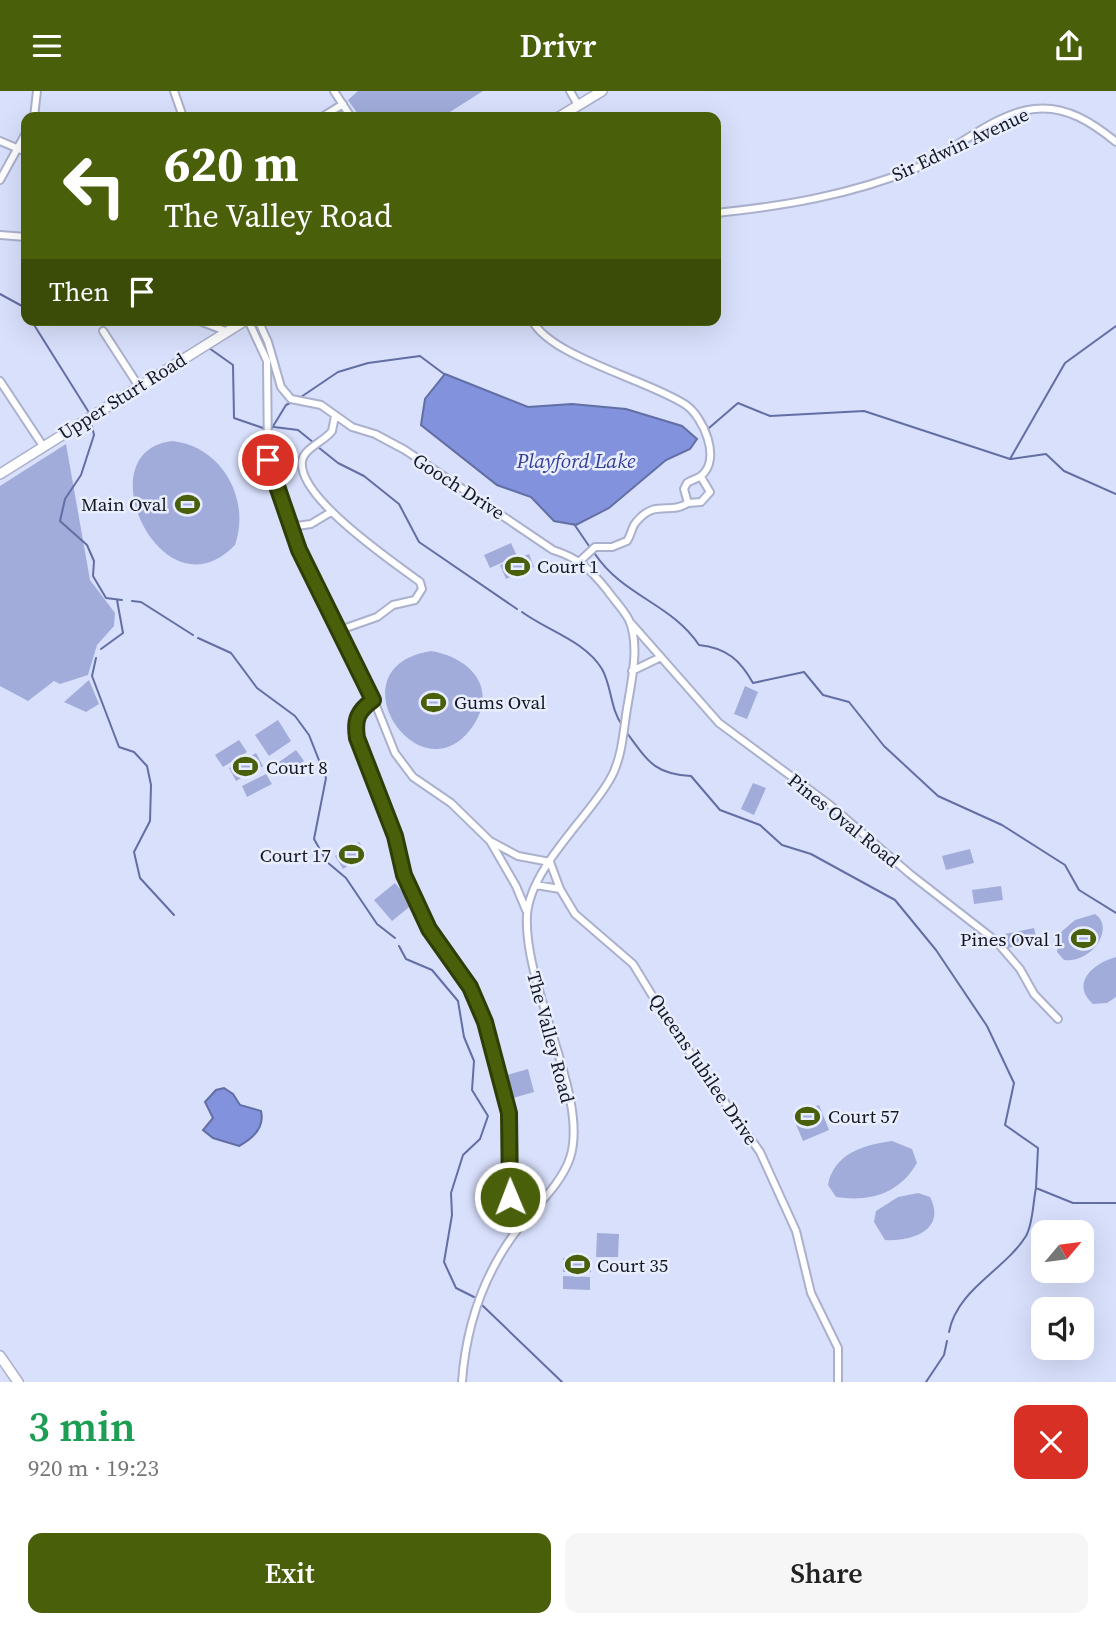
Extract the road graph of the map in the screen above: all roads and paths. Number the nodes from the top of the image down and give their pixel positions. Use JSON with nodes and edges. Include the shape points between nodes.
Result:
{"nodes":[{"id":1,"x":37,"y":91,"type":"edge"},
{"id":2,"x":174,"y":91,"type":"edge"},
{"id":3,"x":334,"y":91,"type":"edge"},
{"id":4,"x":570,"y":91,"type":"edge"},
{"id":5,"x":602,"y":91,"type":"edge"},
{"id":6,"x":343,"y":104,"type":"junction"},
{"id":7,"x":578,"y":105,"type":"junction"},
{"id":8,"x":35,"y":112,"type":"edge"},
{"id":9,"x":181,"y":112,"type":"edge"},
{"id":10,"x":330,"y":112,"type":"edge"},
{"id":11,"x":348,"y":112,"type":"edge"},
{"id":12,"x":567,"y":112,"type":"edge"},
{"id":13,"x":0,"y":141,"type":"edge"},
{"id":14,"x":1116,"y":142,"type":"edge"},
{"id":15,"x":21,"y":143,"type":"edge"},
{"id":16,"x":18,"y":149,"type":"junction"},
{"id":17,"x":21,"y":150,"type":"edge"},
{"id":18,"x":0,"y":180,"type":"edge"},
{"id":19,"x":721,"y":212,"type":"edge"},
{"id":20,"x":0,"y":235,"type":"edge"},
{"id":21,"x":21,"y":237,"type":"edge"},
{"id":22,"x":212,"y":326,"type":"edge"},
{"id":23,"x":238,"y":326,"type":"edge"},
{"id":24,"x":250,"y":326,"type":"edge"},
{"id":25,"x":261,"y":326,"type":"edge"},
{"id":26,"x":537,"y":326,"type":"edge"},
{"id":27,"x":103,"y":331,"type":"dead end"},
{"id":28,"x":228,"y":332,"type":"junction"},
{"id":29,"x":0,"y":381,"type":"edge"},
{"id":30,"x":138,"y":385,"type":"junction"},
{"id":31,"x":335,"y":416,"type":"junction"},
{"id":32,"x":43,"y":446,"type":"junction"},
{"id":33,"x":0,"y":474,"type":"edge"},
{"id":34,"x":701,"y":477,"type":"junction"},
{"id":35,"x":688,"y":503,"type":"junction"},
{"id":36,"x":331,"y":512,"type":"junction"},
{"id":37,"x":289,"y":527,"type":"junction"},
{"id":38,"x":580,"y":561,"type":"junction"},
{"id":39,"x":629,"y":620,"type":"junction"},
{"id":40,"x":340,"y":630,"type":"junction"},
{"id":41,"x":661,"y":657,"type":"junction"},
{"id":42,"x":632,"y":671,"type":"junction"},
{"id":43,"x":373,"y":700,"type":"junction"},
{"id":44,"x":490,"y":841,"type":"junction"},
{"id":45,"x":550,"y":862,"type":"junction"},
{"id":46,"x":536,"y":885,"type":"junction"},
{"id":47,"x":560,"y":889,"type":"junction"},
{"id":48,"x":527,"y":913,"type":"junction"},
{"id":49,"x":1058,"y":1019,"type":"dead end"},
{"id":50,"x":519,"y":1228,"type":"junction"},
{"id":51,"x":0,"y":1356,"type":"edge"},
{"id":52,"x":18,"y":1382,"type":"edge"},
{"id":53,"x":462,"y":1382,"type":"edge"},
{"id":54,"x":838,"y":1382,"type":"edge"}],
"edges":[{"from":1,"to":8,"type":"street"},
{"from":2,"to":9,"type":"street"},
{"from":3,"to":6,"type":"street"},
{"from":4,"to":7,"type":"street"},
{"from":5,"to":7,"type":"main road"},
{"from":6,"to":10,"type":"street"},
{"from":6,"to":11,"type":"street"},
{"from":7,"to":12,"type":"main road"},
{"from":13,"to":16,"type":"street"},
{"from":14,"to":19,"type":"street","name":"Sir Edwin Avenue","via":[[1078,116],[1035,109],[1007,118],[914,169],[827,198]]},
{"from":15,"to":16,"type":"street"},
{"from":16,"to":17,"type":"street"},
{"from":16,"to":18,"type":"street"},
{"from":20,"to":21,"type":"street"},
{"from":22,"to":28,"type":"street"},
{"from":23,"to":28,"type":"main road","name":"Upper Sturt Road"},
{"from":24,"to":37,"type":"street","name":"The Valley Road","via":[[267,361],[268,460]]},
{"from":25,"to":31,"type":"street","name":"Gooch Drive","via":[[285,394],[321,405]]},
{"from":26,"to":34,"type":"street","via":[[552,343],[690,408],[710,446]]},
{"from":27,"to":30,"type":"street"},
{"from":28,"to":30,"type":"main road","name":"Upper Sturt Road"},
{"from":29,"to":32,"type":"street"},
{"from":30,"to":32,"type":"main road","name":"Upper Sturt Road"},
{"from":31,"to":36,"type":"street","via":[[332,431],[302,463],[307,483]]},
{"from":31,"to":38,"type":"street","name":"Gooch Drive","via":[[405,450],[554,550]]},
{"from":32,"to":33,"type":"main road","name":"Upper Sturt Road"},
{"from":34,"to":35,"type":"street","via":[[684,489]]},
{"from":34,"to":35,"type":"street","via":[[710,492],[701,502]]},
{"from":35,"to":38,"type":"street","via":[[679,508],[657,506],[633,525],[627,541],[595,547]]},
{"from":36,"to":37,"type":"street","via":[[311,524]]},
{"from":36,"to":40,"type":"street","via":[[420,582],[422,589],[415,600],[393,605],[377,617]]},
{"from":37,"to":40,"type":"street","name":"The Valley Road"},
{"from":38,"to":39,"type":"street","name":"Pines Oval Road"},
{"from":39,"to":41,"type":"street","name":"Pines Oval Road"},
{"from":39,"to":42,"type":"street"},
{"from":40,"to":43,"type":"street","name":"The Valley Road"},
{"from":41,"to":42,"type":"street"},
{"from":41,"to":49,"type":"street","name":"Pines Oval Road","via":[[719,723],[980,926],[1020,968],[1034,995]]},
{"from":42,"to":45,"type":"street","via":[[611,779]]},
{"from":43,"to":44,"type":"street","name":"The Valley Road","via":[[395,753],[413,777],[451,803]]},
{"from":43,"to":50,"type":"street","via":[[359,711],[357,738],[391,824],[404,875],[429,929],[470,987],[485,1022],[509,1113],[510,1218]]},
{"from":44,"to":45,"type":"street","name":"The Valley Road","via":[[518,856]]},
{"from":44,"to":48,"type":"street","name":"The Valley Road"},
{"from":45,"to":46,"type":"street","name":"The Valley Road"},
{"from":45,"to":47,"type":"street","name":"Queens Jubilee Drive"},
{"from":46,"to":47,"type":"street"},
{"from":46,"to":48,"type":"street","name":"The Valley Road"},
{"from":47,"to":54,"type":"street","name":"Queens Jubilee Drive","via":[[575,914],[633,964],[668,1023],[760,1152],[796,1231],[811,1293],[838,1347]]},
{"from":48,"to":50,"type":"street","name":"The Valley Road","via":[[530,957],[568,1095],[572,1142],[565,1170]]},
{"from":50,"to":53,"type":"street","name":"The Valley Road","via":[[479,1294]]},
{"from":51,"to":52,"type":"main road"}]}
